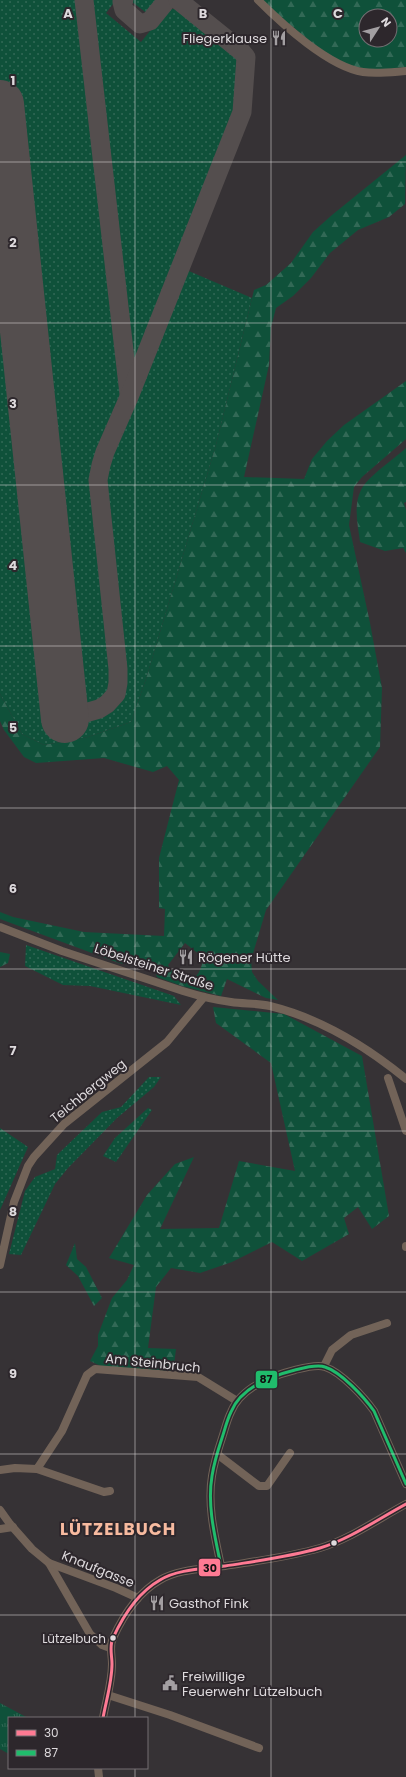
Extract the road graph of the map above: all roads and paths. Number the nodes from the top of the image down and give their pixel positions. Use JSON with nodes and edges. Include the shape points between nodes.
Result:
{"nodes":[{"id":1,"x":258,"y":0,"type":"edge"},
{"id":2,"x":406,"y":71,"type":"edge"},
{"id":3,"x":0,"y":927,"type":"edge"},
{"id":4,"x":204,"y":997,"type":"junction"},
{"id":5,"x":388,"y":1078,"type":"dead end"},
{"id":6,"x":406,"y":1079,"type":"edge"},
{"id":7,"x":406,"y":1131,"type":"edge"},
{"id":8,"x":0,"y":1265,"type":"edge"},
{"id":9,"x":387,"y":1324,"type":"dead end"},
{"id":10,"x":324,"y":1366,"type":"junction"},
{"id":11,"x":237,"y":1401,"type":"junction"},
{"id":12,"x":290,"y":1453,"type":"dead end"},
{"id":13,"x":217,"y":1454,"type":"junction"},
{"id":14,"x":37,"y":1469,"type":"junction"},
{"id":15,"x":0,"y":1470,"type":"edge"},
{"id":16,"x":406,"y":1484,"type":"edge"},
{"id":17,"x":110,"y":1491,"type":"dead end"},
{"id":18,"x":406,"y":1504,"type":"edge"},
{"id":19,"x":0,"y":1510,"type":"edge"},
{"id":20,"x":13,"y":1527,"type":"junction"},
{"id":21,"x":0,"y":1529,"type":"edge"},
{"id":22,"x":49,"y":1563,"type":"junction"},
{"id":23,"x":221,"y":1566,"type":"junction"},
{"id":24,"x":138,"y":1598,"type":"junction"},
{"id":25,"x":110,"y":1648,"type":"junction"},
{"id":26,"x":108,"y":1695,"type":"junction"},
{"id":27,"x":103,"y":1717,"type":"edge"},
{"id":28,"x":259,"y":1748,"type":"dead end"}],
"edges":[{"from":1,"to":2,"type":"street","via":[[323,55],[342,66],[364,72]]},
{"from":3,"to":4,"type":"street","name":"Löbelsteiner Straße"},
{"from":4,"to":6,"type":"street","name":"Löbelsteiner Straße","via":[[268,1006],[303,1017],[370,1053]]},
{"from":4,"to":8,"type":"street","name":"Teichbergweg","via":[[167,1042],[64,1124],[34,1157],[14,1202]]},
{"from":5,"to":7,"type":"street"},
{"from":9,"to":10,"type":"street","via":[[350,1335],[332,1350]]},
{"from":10,"to":11,"type":"street","via":[[270,1377]]},
{"from":10,"to":16,"type":"street","via":[[336,1372],[371,1406]]},
{"from":11,"to":13,"type":"street","via":[[231,1411]]},
{"from":11,"to":14,"type":"street","name":"Am Steinbruch","via":[[198,1377],[92,1370],[85,1378],[62,1431]]},
{"from":12,"to":13,"type":"street","via":[[267,1486],[263,1487]]},
{"from":13,"to":23,"type":"street","via":[[210,1496],[211,1516]]},
{"from":14,"to":15,"type":"street"},
{"from":14,"to":17,"type":"street","via":[[104,1492]]},
{"from":18,"to":23,"type":"street","via":[[321,1547]]},
{"from":19,"to":20,"type":"street"},
{"from":20,"to":21,"type":"street"},
{"from":20,"to":22,"type":"street","via":[[32,1549]]},
{"from":22,"to":24,"type":"street","name":"Knaufgasse"},
{"from":22,"to":25,"type":"street","via":[[90,1634],[102,1645]]},
{"from":23,"to":24,"type":"street","via":[[170,1576],[160,1580]]},
{"from":24,"to":25,"type":"street","via":[[120,1623]]},
{"from":25,"to":26,"type":"street","via":[[112,1664]]},
{"from":26,"to":27,"type":"street"},
{"from":26,"to":28,"type":"street"}]}
